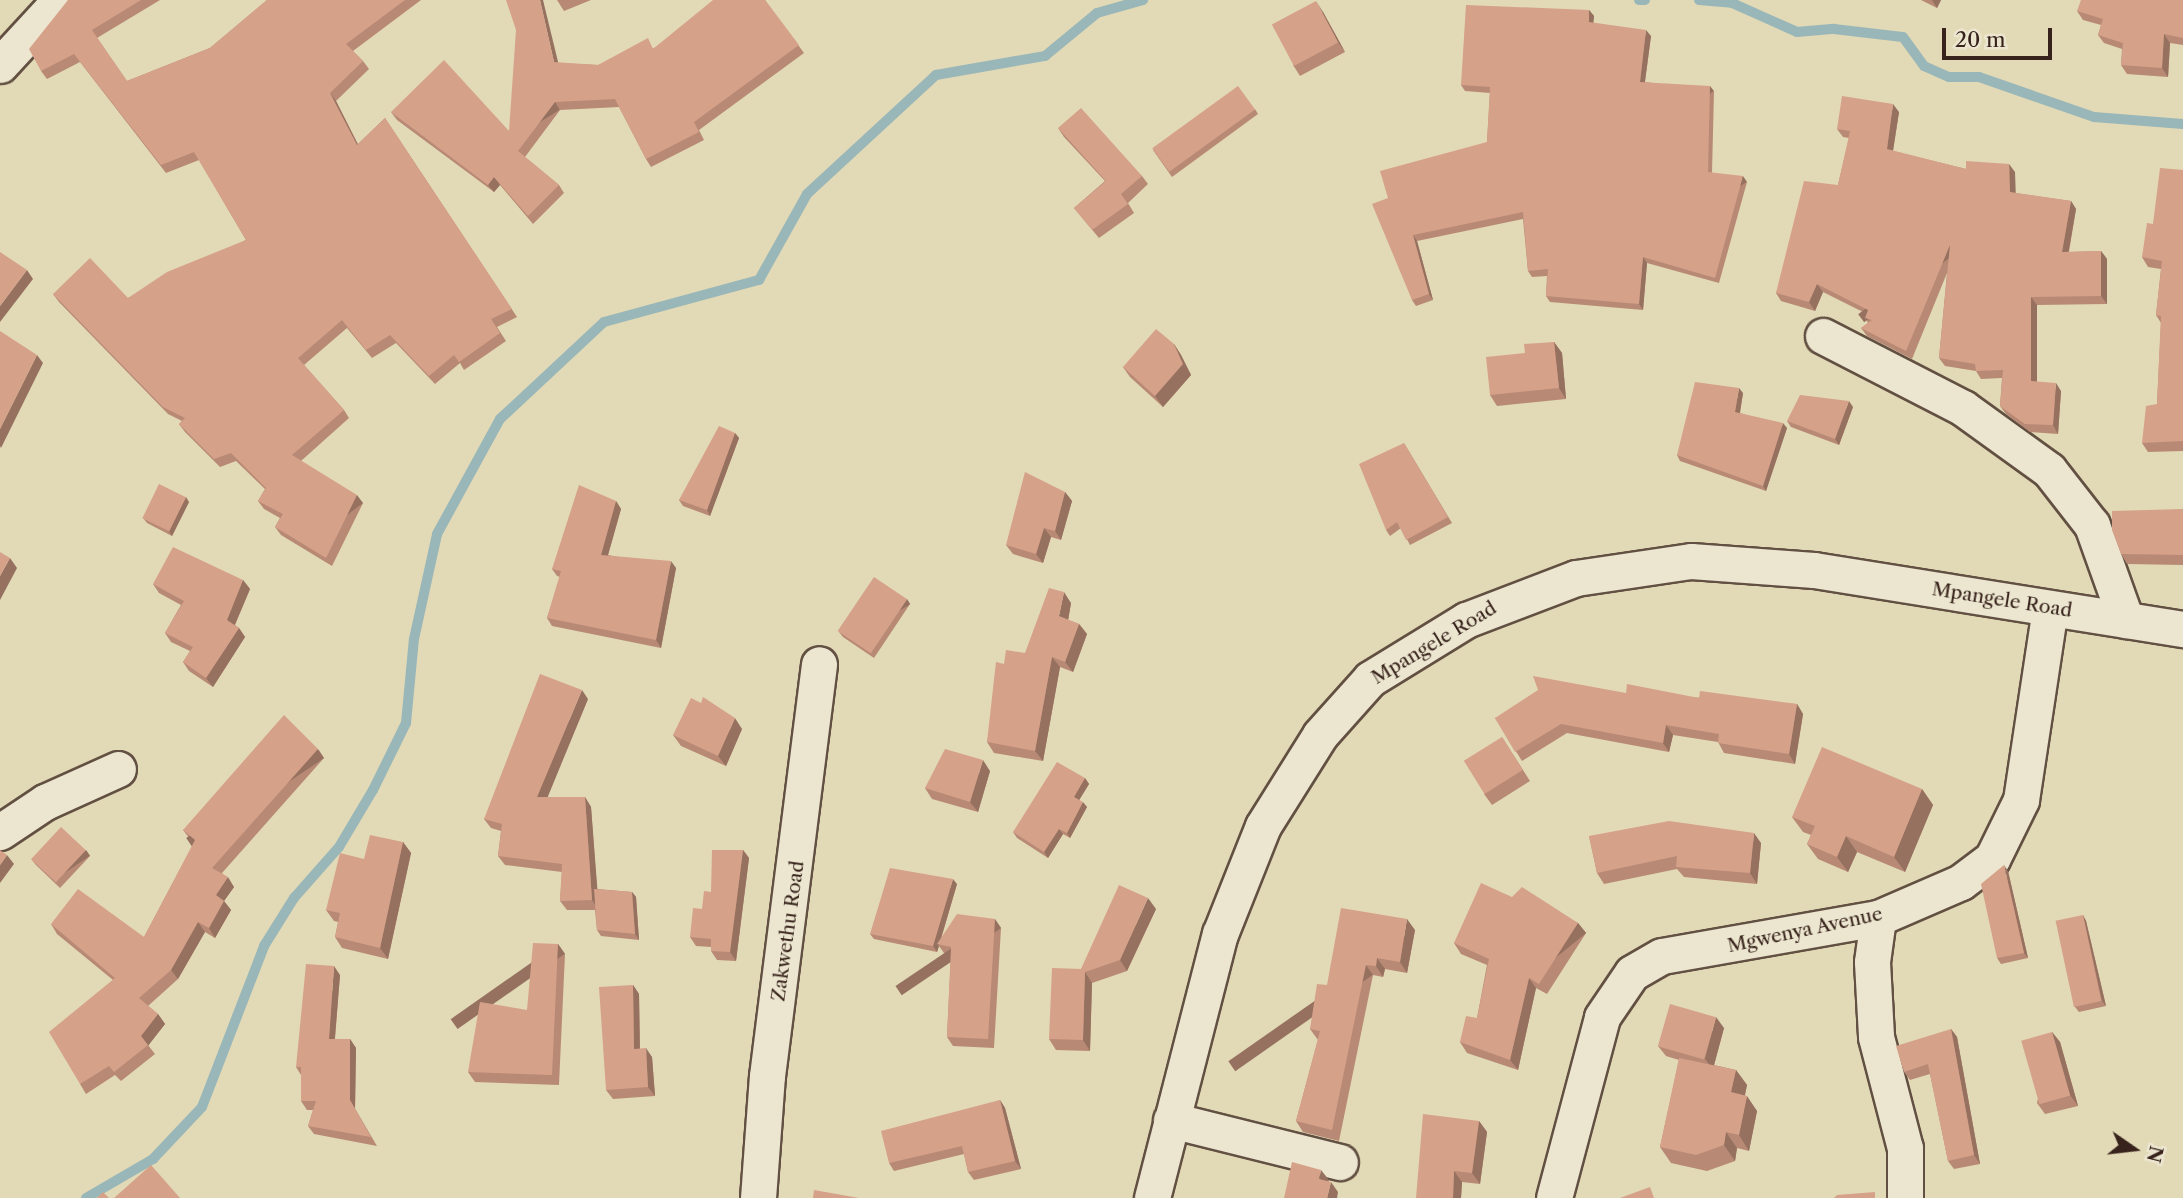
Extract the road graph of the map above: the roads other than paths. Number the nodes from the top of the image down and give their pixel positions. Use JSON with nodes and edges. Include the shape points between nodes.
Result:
{"nodes":[{"id":1,"x":60,"y":0,"type":"edge"},
{"id":2,"x":0,"y":65,"type":"edge"},
{"id":3,"x":1823,"y":336,"type":"dead end"},
{"id":4,"x":2050,"y":608,"type":"junction"},
{"id":5,"x":2126,"y":620,"type":"junction"},
{"id":6,"x":2183,"y":629,"type":"edge"},
{"id":7,"x":819,"y":664,"type":"dead end"},
{"id":8,"x":118,"y":769,"type":"dead end"},
{"id":9,"x":0,"y":832,"type":"edge"},
{"id":10,"x":1878,"y":918,"type":"junction"},
{"id":11,"x":1171,"y":1120,"type":"junction"},
{"id":12,"x":1340,"y":1162,"type":"dead end"},
{"id":13,"x":756,"y":1197,"type":"edge"},
{"id":14,"x":1152,"y":1198,"type":"edge"},
{"id":15,"x":1554,"y":1198,"type":"edge"},
{"id":16,"x":1905,"y":1198,"type":"edge"}],
"edges":[{"from":1,"to":2,"type":"street"},
{"from":3,"to":5,"type":"street","via":[[1963,408],[2049,470],[2092,525]]},
{"from":4,"to":5,"type":"street","name":"Mpangele Road"},
{"from":4,"to":10,"type":"street","name":"Mgwenya Avenue","via":[[2021,800],[2011,829],[1976,873]]},
{"from":4,"to":11,"type":"street","name":"Mpangele Road","via":[[1814,570],[1691,561],[1606,571],[1541,588],[1437,636],[1370,679],[1332,719],[1263,826],[1220,934]]},
{"from":5,"to":6,"type":"street","name":"Mpangele Road"},
{"from":7,"to":13,"type":"street","name":"Zakwethu Road"},
{"from":8,"to":9,"type":"street","via":[[45,802]]},
{"from":10,"to":15,"type":"street","name":"Mgwenya Avenue","via":[[1662,956],[1632,973],[1602,1017]]},
{"from":10,"to":16,"type":"street","via":[[1872,972],[1876,1037],[1905,1148]]},
{"from":11,"to":12,"type":"street"},
{"from":11,"to":14,"type":"street","name":"Mpangele Road"}]}
